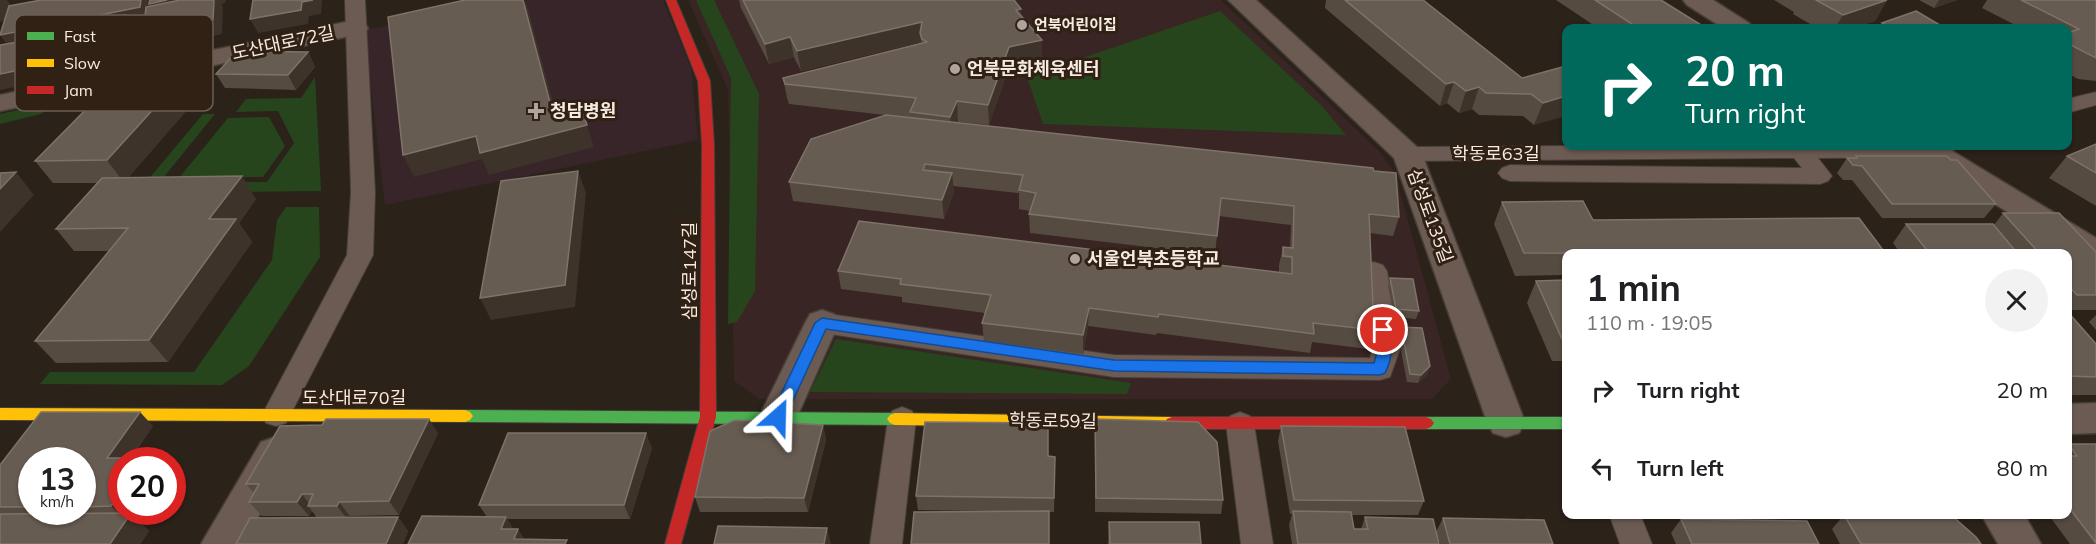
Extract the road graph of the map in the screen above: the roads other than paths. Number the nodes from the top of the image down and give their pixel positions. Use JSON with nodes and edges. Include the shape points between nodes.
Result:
{"nodes":[{"id":1,"x":355,"y":0,"type":"edge"},
{"id":2,"x":671,"y":0,"type":"edge"},
{"id":3,"x":1241,"y":0,"type":"edge"},
{"id":4,"x":1696,"y":0,"type":"edge"},
{"id":5,"x":1734,"y":24,"type":"edge"},
{"id":6,"x":355,"y":28,"type":"junction"},
{"id":7,"x":213,"y":58,"type":"edge"},
{"id":8,"x":2096,"y":98,"type":"edge"},
{"id":9,"x":15,"y":100,"type":"edge"},
{"id":10,"x":0,"y":103,"type":"edge"},
{"id":11,"x":2072,"y":105,"type":"edge"},
{"id":12,"x":1854,"y":150,"type":"edge"},
{"id":13,"x":1938,"y":150,"type":"edge"},
{"id":14,"x":1801,"y":152,"type":"junction"},
{"id":15,"x":1407,"y":154,"type":"junction"},
{"id":16,"x":1510,"y":173,"type":"dead end"},
{"id":17,"x":2096,"y":253,"type":"edge"},
{"id":18,"x":1374,"y":271,"type":"edge"},
{"id":19,"x":0,"y":414,"type":"edge"},
{"id":20,"x":286,"y":416,"type":"junction"},
{"id":21,"x":708,"y":417,"type":"junction"},
{"id":22,"x":778,"y":417,"type":"junction"},
{"id":23,"x":2072,"y":418,"type":"edge"},
{"id":24,"x":2096,"y":418,"type":"edge"},
{"id":25,"x":902,"y":419,"type":"junction"},
{"id":26,"x":1506,"y":422,"type":"junction"},
{"id":27,"x":1562,"y":423,"type":"edge"},
{"id":28,"x":1240,"y":424,"type":"junction"},
{"id":29,"x":1626,"y":519,"type":"edge"},
{"id":30,"x":2004,"y":519,"type":"edge"},
{"id":31,"x":221,"y":544,"type":"edge"},
{"id":32,"x":673,"y":544,"type":"edge"},
{"id":33,"x":886,"y":544,"type":"edge"},
{"id":34,"x":1257,"y":544,"type":"edge"},
{"id":35,"x":1636,"y":544,"type":"edge"},
{"id":36,"x":2021,"y":544,"type":"edge"}],
"edges":[{"from":1,"to":6,"type":"lane"},
{"from":2,"to":21,"type":"street","name":"삼성로147길","via":[[704,81],[708,146]]},
{"from":3,"to":15,"type":"street","name":"삼성로135길"},
{"from":4,"to":5,"type":"street"},
{"from":6,"to":7,"type":"street","name":"도산대로72길"},
{"from":6,"to":20,"type":"lane","via":[[363,192],[360,255]]},
{"from":8,"to":11,"type":"lane"},
{"from":9,"to":10,"type":"street","name":"도산대로72길"},
{"from":12,"to":14,"type":"lane","name":"학동로63길"},
{"from":13,"to":17,"type":"street"},
{"from":14,"to":15,"type":"lane","name":"학동로63길"},
{"from":14,"to":16,"type":"lane","via":[[1820,176]]},
{"from":15,"to":26,"type":"street","name":"삼성로135길"},
{"from":18,"to":22,"type":"lane","via":[[1386,349],[1380,369],[1114,366],[822,323]]},
{"from":19,"to":20,"type":"street","name":"도산대로70길"},
{"from":20,"to":21,"type":"street","name":"도산대로70길"},
{"from":20,"to":31,"type":"street"},
{"from":21,"to":22,"type":"street","name":"학동로59길"},
{"from":21,"to":32,"type":"street","name":"삼성로147길"},
{"from":22,"to":25,"type":"street","name":"학동로59길"},
{"from":23,"to":24,"type":"street"},
{"from":25,"to":28,"type":"street","name":"학동로59길"},
{"from":25,"to":33,"type":"lane"},
{"from":26,"to":27,"type":"street","name":"학동로59길"},
{"from":26,"to":28,"type":"street","name":"학동로59길"},
{"from":28,"to":34,"type":"lane"},
{"from":29,"to":35,"type":"lane"},
{"from":30,"to":36,"type":"street"}]}
